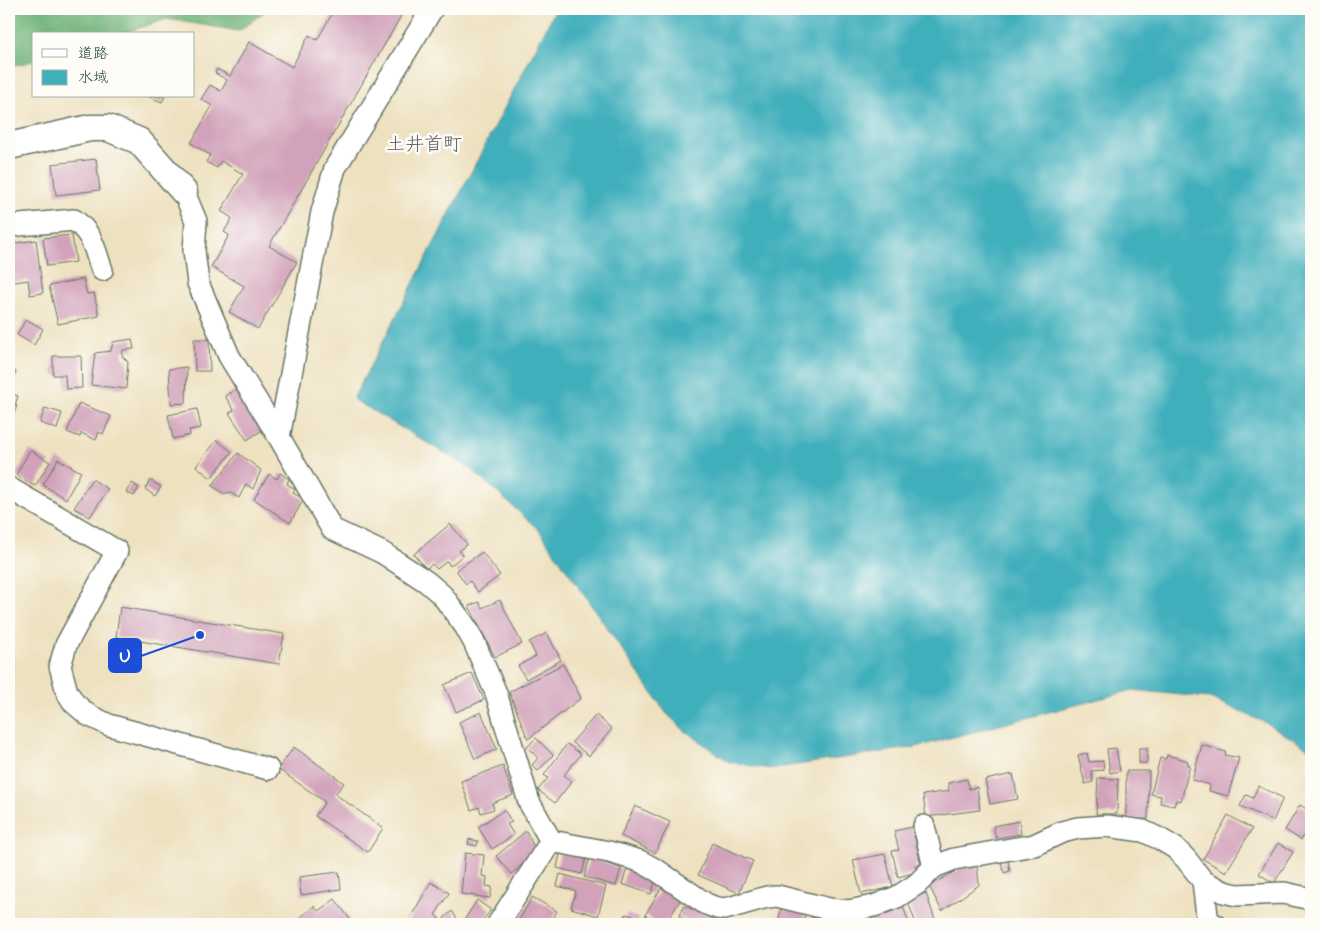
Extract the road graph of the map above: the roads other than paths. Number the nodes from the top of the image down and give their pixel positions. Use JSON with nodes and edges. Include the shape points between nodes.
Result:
{"nodes":[{"id":1,"x":432,"y":9,"type":"edge"},
{"id":2,"x":9,"y":146,"type":"edge"},
{"id":3,"x":184,"y":192,"type":"joint"},
{"id":4,"x":9,"y":226,"type":"edge"},
{"id":5,"x":102,"y":270,"type":"dead end"},
{"id":6,"x":279,"y":437,"type":"junction"},
{"id":7,"x":9,"y":488,"type":"edge"},
{"id":8,"x":268,"y":769,"type":"dead end"},
{"id":9,"x":924,"y":826,"type":"dead end"},
{"id":10,"x":551,"y":841,"type":"junction"},
{"id":11,"x":934,"y":866,"type":"junction"},
{"id":12,"x":1203,"y":881,"type":"junction"},
{"id":13,"x":1311,"y":899,"type":"edge"},
{"id":14,"x":498,"y":924,"type":"edge"},
{"id":15,"x":1214,"y":924,"type":"edge"}],
"edges":[{"from":1,"to":6,"type":"street","via":[[335,168],[322,212]]},
{"from":2,"to":3,"type":"street","via":[[90,128],[108,128],[139,141]]},
{"from":3,"to":6,"type":"street","via":[[196,221],[194,250],[198,284],[229,356]]},
{"from":4,"to":5,"type":"street","via":[[74,220],[85,228]]},
{"from":6,"to":10,"type":"street","via":[[332,529],[383,553],[427,582],[442,595],[465,626],[496,693],[529,802]]},
{"from":7,"to":8,"type":"street","via":[[117,551],[66,645],[60,666],[66,692],[74,703],[88,715],[109,725]]},
{"from":9,"to":11,"type":"street"},
{"from":10,"to":11,"type":"street","via":[[640,861],[706,904],[725,909],[777,896],[848,911],[874,906],[917,884]]},
{"from":10,"to":14,"type":"street"},
{"from":11,"to":12,"type":"street","via":[[954,859],[1034,845],[1078,828],[1107,826],[1143,832],[1160,839],[1175,848]]},
{"from":12,"to":13,"type":"street","via":[[1237,895],[1284,893]]},
{"from":12,"to":15,"type":"street","via":[[1208,924]]}]}
